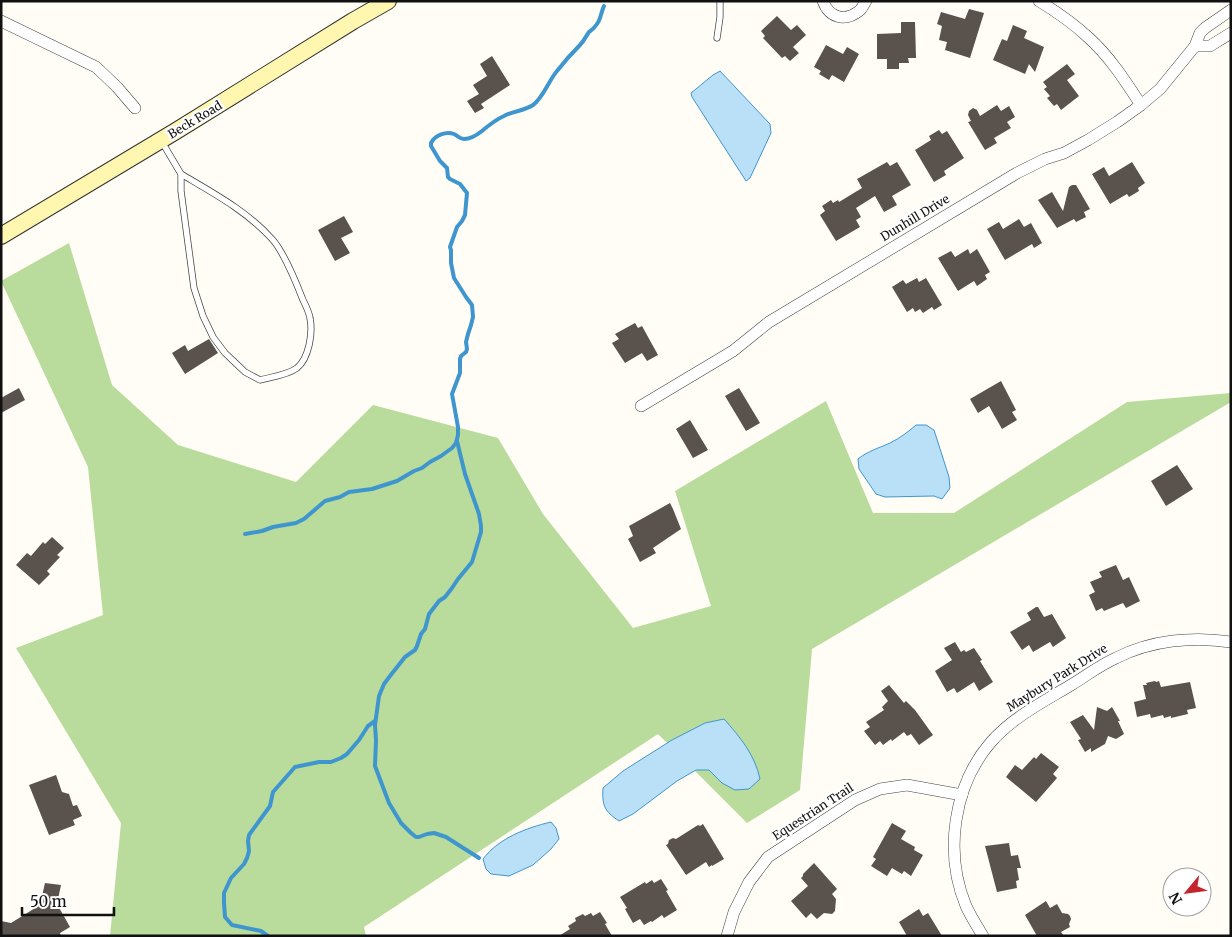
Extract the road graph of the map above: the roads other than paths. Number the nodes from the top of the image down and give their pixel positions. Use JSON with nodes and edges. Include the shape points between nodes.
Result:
{"nodes":[{"id":1,"x":388,"y":1,"type":"edge"},
{"id":2,"x":720,"y":1,"type":"edge"},
{"id":3,"x":823,"y":1,"type":"edge"},
{"id":4,"x":866,"y":1,"type":"edge"},
{"id":5,"x":1039,"y":1,"type":"edge"},
{"id":6,"x":1231,"y":10,"type":"edge"},
{"id":7,"x":1,"y":21,"type":"edge"},
{"id":8,"x":1231,"y":33,"type":"edge"},
{"id":9,"x":717,"y":38,"type":"dead end"},
{"id":10,"x":1195,"y":46,"type":"junction"},
{"id":11,"x":1141,"y":105,"type":"junction"},
{"id":12,"x":135,"y":108,"type":"dead end"},
{"id":13,"x":161,"y":140,"type":"junction"},
{"id":14,"x":181,"y":174,"type":"junction"},
{"id":15,"x":1,"y":236,"type":"edge"},
{"id":16,"x":641,"y":406,"type":"dead end"},
{"id":17,"x":1231,"y":642,"type":"edge"},
{"id":18,"x":962,"y":795,"type":"junction"},
{"id":19,"x":727,"y":936,"type":"edge"},
{"id":20,"x":983,"y":936,"type":"edge"}],
"edges":[{"from":1,"to":13,"type":"main road","name":"Beck Road"},
{"from":2,"to":9,"type":"lane"},
{"from":3,"to":4,"type":"street","via":[[827,10],[836,17],[845,18],[860,10]]},
{"from":5,"to":11,"type":"street","via":[[1090,39]]},
{"from":6,"to":10,"type":"street","name":"Dunhill Drive","via":[[1200,32]]},
{"from":7,"to":12,"type":"street","via":[[96,67]]},
{"from":8,"to":10,"type":"street","via":[[1210,46]]},
{"from":10,"to":11,"type":"street","name":"Dunhill Drive","via":[[1160,89]]},
{"from":11,"to":16,"type":"street","name":"Dunhill Drive","via":[[1064,153],[1017,173],[788,311],[733,351]]},
{"from":13,"to":14,"type":"lane"},
{"from":13,"to":15,"type":"main road","name":"Beck Road"},
{"from":14,"to":14,"type":"lane","via":[[194,288],[213,337],[245,372],[260,380],[297,368],[307,352],[311,335],[310,317],[274,240],[238,210]]},
{"from":17,"to":18,"type":"street","name":"Maybury Park Drive","via":[[1174,641],[1140,648],[1116,658],[1014,721],[982,754]]},
{"from":18,"to":19,"type":"street","name":"Equestrian Trail","via":[[907,785],[880,789],[855,800],[768,857],[749,882],[734,912]]},
{"from":18,"to":20,"type":"street","name":"Maybury Park Drive","via":[[954,829],[957,875],[966,905]]}]}
